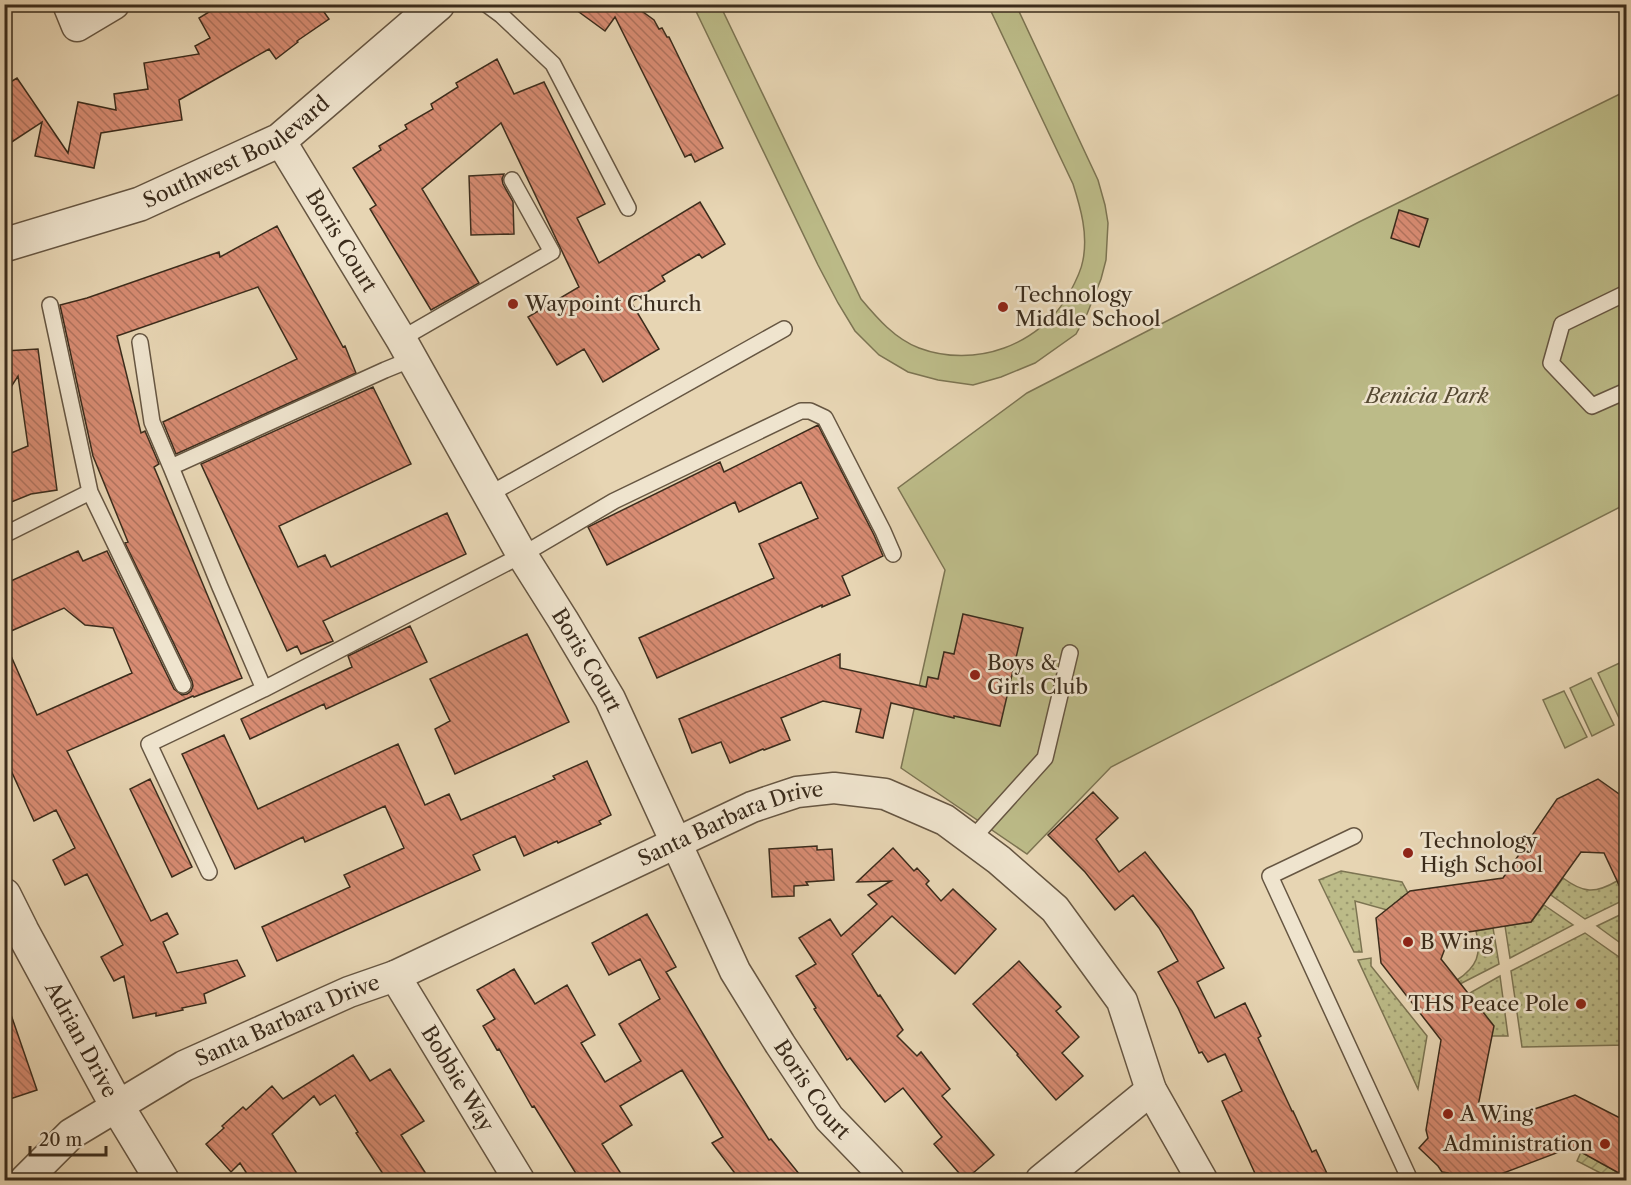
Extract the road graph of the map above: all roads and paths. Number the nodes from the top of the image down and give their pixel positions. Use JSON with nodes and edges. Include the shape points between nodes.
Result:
{"nodes":[{"id":1,"x":68,"y":4,"type":"edge"},
{"id":2,"x":114,"y":4,"type":"edge"},
{"id":3,"x":438,"y":4,"type":"edge"},
{"id":4,"x":486,"y":4,"type":"edge"},
{"id":5,"x":280,"y":140,"type":"junction"},
{"id":6,"x":512,"y":180,"type":"dead end"},
{"id":7,"x":628,"y":208,"type":"dead end"},
{"id":8,"x":4,"y":244,"type":"edge"},
{"id":9,"x":1626,"y":292,"type":"edge"},
{"id":10,"x":50,"y":305,"type":"dead end"},
{"id":11,"x":784,"y":328,"type":"dead end"},
{"id":12,"x":140,"y":342,"type":"dead end"},
{"id":13,"x":406,"y":349,"type":"junction"},
{"id":14,"x":1626,"y":391,"type":"edge"},
{"id":15,"x":171,"y":467,"type":"junction"},
{"id":16,"x":90,"y":492,"type":"junction"},
{"id":17,"x":488,"y":495,"type":"junction"},
{"id":18,"x":4,"y":535,"type":"edge"},
{"id":19,"x":893,"y":554,"type":"dead end"},
{"id":20,"x":522,"y":555,"type":"junction"},
{"id":21,"x":1070,"y":653,"type":"dead end"},
{"id":22,"x":183,"y":685,"type":"dead end"},
{"id":23,"x":264,"y":689,"type":"junction"},
{"id":24,"x":1354,"y":837,"type":"dead end"},
{"id":25,"x":972,"y":840,"type":"junction"},
{"id":26,"x":677,"y":844,"type":"junction"},
{"id":27,"x":209,"y":872,"type":"dead end"},
{"id":28,"x":4,"y":895,"type":"edge"},
{"id":29,"x":395,"y":976,"type":"junction"},
{"id":30,"x":1151,"y":1090,"type":"junction"},
{"id":31,"x":117,"y":1106,"type":"junction"},
{"id":32,"x":25,"y":1180,"type":"edge"},
{"id":33,"x":162,"y":1180,"type":"edge"},
{"id":34,"x":519,"y":1180,"type":"edge"},
{"id":35,"x":889,"y":1180,"type":"edge"},
{"id":36,"x":1041,"y":1180,"type":"edge"},
{"id":37,"x":1202,"y":1180,"type":"edge"},
{"id":38,"x":1410,"y":1180,"type":"edge"}],
"edges":[{"from":1,"to":2,"type":"street","via":[[77,26]]},
{"from":3,"to":5,"type":"street","name":"Southwest Boulevard"},
{"from":4,"to":7,"type":"lane","via":[[553,64]]},
{"from":5,"to":8,"type":"street","name":"Southwest Boulevard","via":[[140,204]]},
{"from":5,"to":13,"type":"street","name":"Boris Court"},
{"from":6,"to":13,"type":"lane","via":[[552,252]]},
{"from":9,"to":14,"type":"lane","via":[[1562,324],[1551,363],[1592,406]]},
{"from":10,"to":16,"type":"lane"},
{"from":11,"to":17,"type":"lane"},
{"from":12,"to":15,"type":"lane","via":[[152,422]]},
{"from":13,"to":15,"type":"lane","via":[[385,370]]},
{"from":13,"to":17,"type":"street","name":"Boris Court"},
{"from":15,"to":23,"type":"lane"},
{"from":16,"to":18,"type":"lane"},
{"from":16,"to":22,"type":"lane"},
{"from":17,"to":20,"type":"street","name":"Boris Court"},
{"from":19,"to":20,"type":"lane","via":[[825,417],[801,411],[614,501]]},
{"from":20,"to":23,"type":"lane"},
{"from":20,"to":26,"type":"street","name":"Boris Court","via":[[610,699]]},
{"from":21,"to":25,"type":"lane","via":[[1045,758]]},
{"from":23,"to":27,"type":"lane","via":[[149,744]]},
{"from":24,"to":38,"type":"lane","via":[[1270,876]]},
{"from":25,"to":26,"type":"street","name":"Santa Barbara Drive","via":[[945,820],[885,794],[834,788],[797,792],[752,807]]},
{"from":25,"to":30,"type":"street","name":"Santa Barbara Drive","via":[[1055,909],[1122,1001]]},
{"from":26,"to":29,"type":"street","name":"Santa Barbara Drive"},
{"from":26,"to":35,"type":"street","name":"Boris Court","via":[[735,971],[774,1035],[829,1118]]},
{"from":28,"to":31,"type":"street","name":"Adrian Drive"},
{"from":29,"to":31,"type":"street","name":"Santa Barbara Drive","via":[[349,992],[184,1066]]},
{"from":29,"to":34,"type":"street","name":"Bobbie Way"},
{"from":30,"to":36,"type":"street"},
{"from":30,"to":37,"type":"street","name":"Santa Barbara Drive"},
{"from":31,"to":32,"type":"street","name":"Santa Barbara Drive","via":[[71,1134]]},
{"from":31,"to":33,"type":"street","name":"Adrian Drive"}]}
